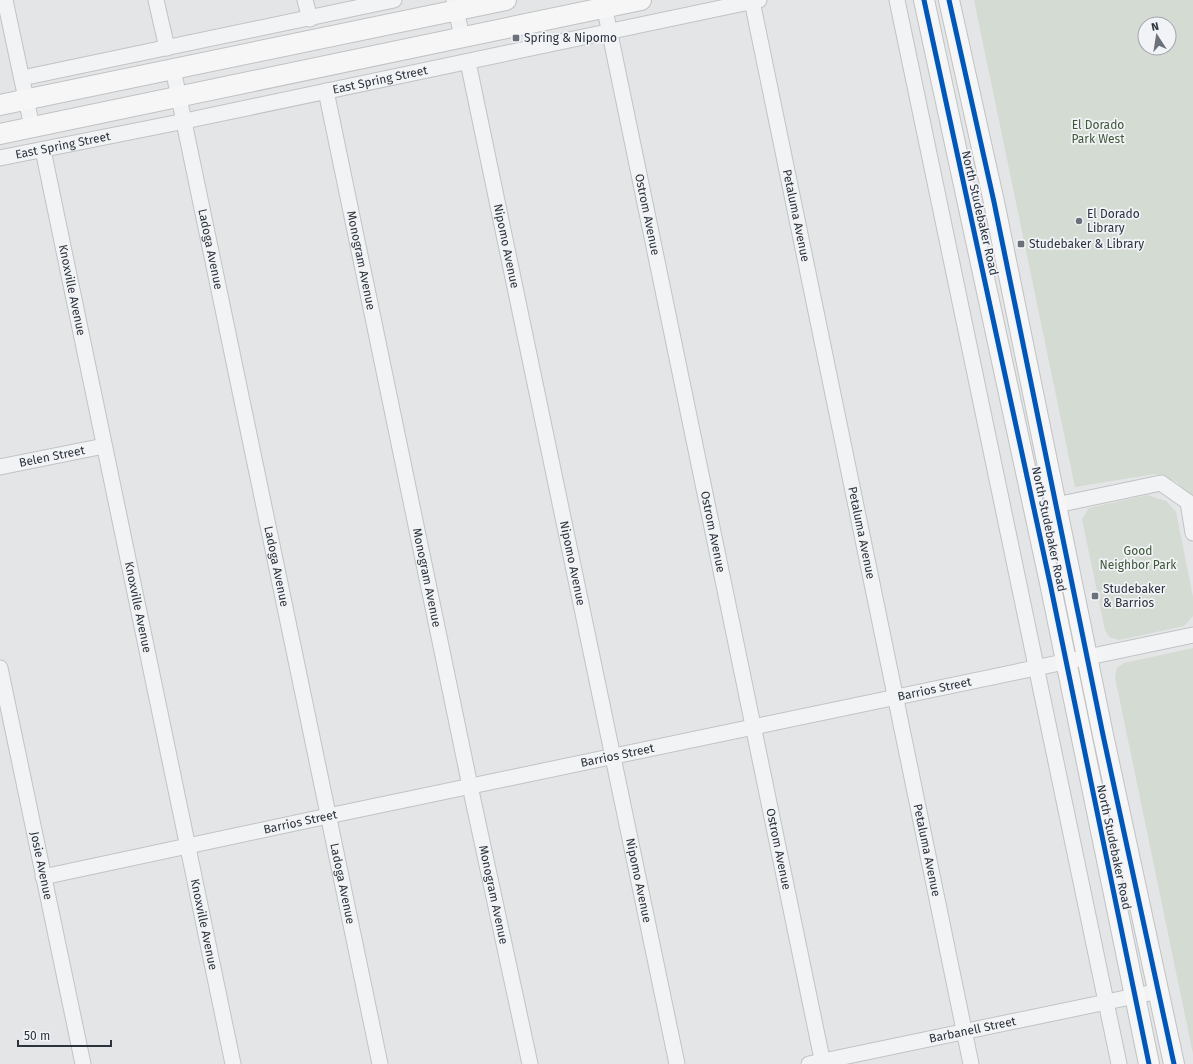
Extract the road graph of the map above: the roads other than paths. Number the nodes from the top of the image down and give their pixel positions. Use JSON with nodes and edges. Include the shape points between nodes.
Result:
{"nodes":[{"id":1,"x":5,"y":0,"type":"edge"},
{"id":2,"x":156,"y":0,"type":"edge"},
{"id":3,"x":305,"y":0,"type":"edge"},
{"id":4,"x":394,"y":0,"type":"edge"},
{"id":5,"x":506,"y":0,"type":"edge"},
{"id":6,"x":641,"y":0,"type":"edge"},
{"id":7,"x":897,"y":0,"type":"edge"},
{"id":8,"x":924,"y":0,"type":"edge"},
{"id":9,"x":949,"y":0,"type":"edge"},
{"id":10,"x":756,"y":1,"type":"edge"},
{"id":11,"x":604,"y":4,"type":"edge"},
{"id":12,"x":455,"y":5,"type":"edge"},
{"id":13,"x":310,"y":19,"type":"junction"},
{"id":14,"x":610,"y":32,"type":"junction"},
{"id":15,"x":462,"y":37,"type":"junction"},
{"id":16,"x":167,"y":48,"type":"junction"},
{"id":17,"x":468,"y":62,"type":"junction"},
{"id":18,"x":173,"y":69,"type":"junction"},
{"id":19,"x":22,"y":78,"type":"junction"},
{"id":20,"x":326,"y":91,"type":"junction"},
{"id":21,"x":179,"y":96,"type":"junction"},
{"id":22,"x":26,"y":99,"type":"junction"},
{"id":23,"x":0,"y":105,"type":"edge"},
{"id":24,"x":185,"y":121,"type":"junction"},
{"id":25,"x":32,"y":127,"type":"junction"},
{"id":26,"x":0,"y":134,"type":"edge"},
{"id":27,"x":44,"y":150,"type":"junction"},
{"id":28,"x":0,"y":158,"type":"edge"},
{"id":29,"x":1016,"y":306,"type":"junction"},
{"id":30,"x":992,"y":311,"type":"junction"},
{"id":31,"x":104,"y":446,"type":"junction"},
{"id":32,"x":0,"y":468,"type":"edge"},
{"id":33,"x":1056,"y":505,"type":"junction"},
{"id":34,"x":1193,"y":533,"type":"edge"},
{"id":35,"x":1193,"y":636,"type":"edge"},
{"id":36,"x":1088,"y":658,"type":"junction"},
{"id":37,"x":1066,"y":662,"type":"junction"},
{"id":38,"x":0,"y":668,"type":"edge"},
{"id":39,"x":1036,"y":668,"type":"junction"},
{"id":40,"x":894,"y":697,"type":"junction"},
{"id":41,"x":754,"y":728,"type":"junction"},
{"id":42,"x":611,"y":757,"type":"junction"},
{"id":43,"x":470,"y":786,"type":"junction"},
{"id":44,"x":328,"y":816,"type":"junction"},
{"id":45,"x":188,"y":846,"type":"junction"},
{"id":46,"x":43,"y":877,"type":"junction"},
{"id":47,"x":1159,"y":991,"type":"junction"},
{"id":48,"x":1135,"y":996,"type":"junction"},
{"id":49,"x":1106,"y":1002,"type":"junction"},
{"id":50,"x":964,"y":1031,"type":"junction"},
{"id":51,"x":818,"y":1063,"type":"edge"},
{"id":52,"x":82,"y":1064,"type":"edge"},
{"id":53,"x":233,"y":1064,"type":"edge"},
{"id":54,"x":380,"y":1064,"type":"edge"},
{"id":55,"x":530,"y":1064,"type":"edge"},
{"id":56,"x":676,"y":1064,"type":"edge"},
{"id":57,"x":971,"y":1064,"type":"edge"},
{"id":58,"x":1119,"y":1064,"type":"edge"},
{"id":59,"x":1149,"y":1064,"type":"edge"},
{"id":60,"x":1174,"y":1064,"type":"edge"}],
"edges":[{"from":1,"to":19,"type":"street"},
{"from":2,"to":16,"type":"street"},
{"from":3,"to":13,"type":"street"},
{"from":4,"to":13,"type":"street"},
{"from":5,"to":12,"type":"main road"},
{"from":6,"to":11,"type":"main road","name":"East Spring Street"},
{"from":7,"to":39,"type":"street"},
{"from":8,"to":30,"type":"main road","name":"North Studebaker Road"},
{"from":9,"to":29,"type":"main road","name":"North Studebaker Road"},
{"from":10,"to":14,"type":"street","name":"East Spring Street"},
{"from":10,"to":40,"type":"street","name":"Petaluma Avenue"},
{"from":11,"to":14,"type":"street","name":"Ostrom Avenue"},
{"from":11,"to":15,"type":"main road","name":"East Spring Street"},
{"from":12,"to":15,"type":"street"},
{"from":12,"to":18,"type":"main road"},
{"from":13,"to":16,"type":"street"},
{"from":14,"to":17,"type":"street","name":"East Spring Street"},
{"from":14,"to":41,"type":"street","name":"Ostrom Avenue"},
{"from":15,"to":21,"type":"main road","name":"East Spring Street"},
{"from":16,"to":19,"type":"street"},
{"from":17,"to":20,"type":"street","name":"East Spring Street"},
{"from":17,"to":42,"type":"street","name":"Nipomo Avenue"},
{"from":18,"to":21,"type":"street","name":"Ladoga Avenue"},
{"from":18,"to":22,"type":"main road"},
{"from":19,"to":22,"type":"street"},
{"from":20,"to":24,"type":"street","name":"East Spring Street"},
{"from":20,"to":43,"type":"street","name":"Monogram Avenue"},
{"from":21,"to":24,"type":"street","name":"Ladoga Avenue"},
{"from":21,"to":25,"type":"main road","name":"East Spring Street"},
{"from":22,"to":23,"type":"main road"},
{"from":22,"to":25,"type":"street"},
{"from":24,"to":27,"type":"street","name":"East Spring Street"},
{"from":24,"to":44,"type":"street","name":"Ladoga Avenue"},
{"from":25,"to":26,"type":"main road","name":"East Spring Street"},
{"from":27,"to":28,"type":"street","name":"East Spring Street"},
{"from":27,"to":31,"type":"street","name":"Knoxville Avenue"},
{"from":29,"to":30,"type":"main road"},
{"from":29,"to":33,"type":"main road","name":"North Studebaker Road"},
{"from":30,"to":37,"type":"main road","name":"North Studebaker Road"},
{"from":31,"to":32,"type":"street","name":"Belen Street"},
{"from":31,"to":45,"type":"street","name":"Knoxville Avenue"},
{"from":33,"to":34,"type":"street","via":[[1161,483],[1188,502]]},
{"from":33,"to":36,"type":"main road","name":"North Studebaker Road"},
{"from":35,"to":36,"type":"street","name":"Barrios Street"},
{"from":36,"to":37,"type":"street","name":"Barrios Street"},
{"from":36,"to":47,"type":"main road","name":"North Studebaker Road"},
{"from":37,"to":39,"type":"street","name":"Barrios Street"},
{"from":37,"to":48,"type":"main road","name":"North Studebaker Road"},
{"from":38,"to":46,"type":"street","name":"Josie Avenue"},
{"from":39,"to":40,"type":"street","name":"Barrios Street"},
{"from":39,"to":49,"type":"street"},
{"from":40,"to":41,"type":"street","name":"Barrios Street"},
{"from":40,"to":50,"type":"street","name":"Petaluma Avenue"},
{"from":41,"to":42,"type":"street","name":"Barrios Street"},
{"from":41,"to":51,"type":"street","name":"Ostrom Avenue"},
{"from":42,"to":43,"type":"street","name":"Barrios Street"},
{"from":42,"to":56,"type":"street","name":"Nipomo Avenue"},
{"from":43,"to":44,"type":"street","name":"Barrios Street"},
{"from":43,"to":55,"type":"street","name":"Monogram Avenue"},
{"from":44,"to":45,"type":"street","name":"Barrios Street"},
{"from":44,"to":54,"type":"street","name":"Ladoga Avenue"},
{"from":45,"to":46,"type":"street","name":"Barrios Street"},
{"from":45,"to":53,"type":"street","name":"Knoxville Avenue"},
{"from":46,"to":52,"type":"street","name":"Josie Avenue"},
{"from":47,"to":48,"type":"street","name":"Barbanell Street"},
{"from":47,"to":60,"type":"main road","name":"North Studebaker Road"},
{"from":48,"to":49,"type":"street","name":"Barbanell Street"},
{"from":48,"to":59,"type":"main road","name":"North Studebaker Road"},
{"from":49,"to":50,"type":"street","name":"Barbanell Street"},
{"from":49,"to":58,"type":"street"},
{"from":50,"to":51,"type":"street","name":"Barbanell Street"},
{"from":50,"to":57,"type":"street","name":"Petaluma Avenue"}]}
